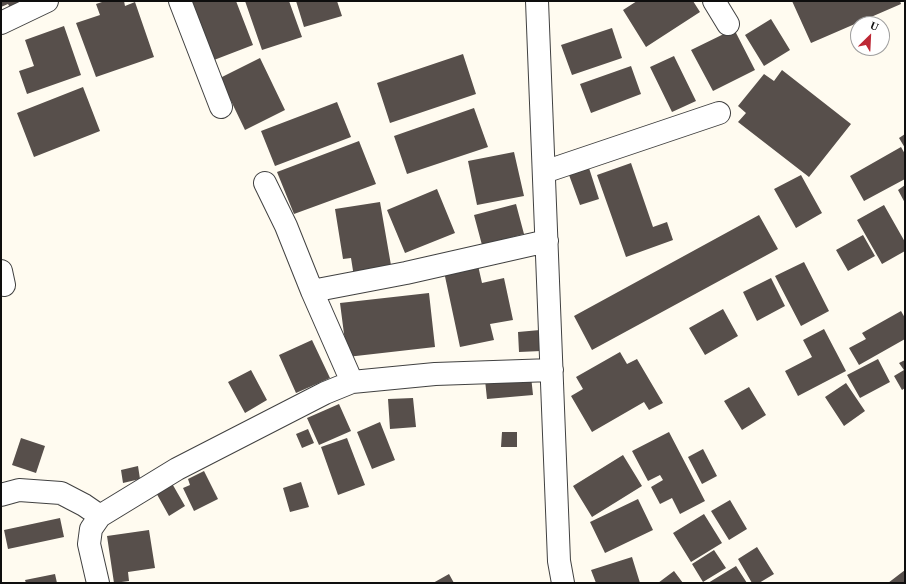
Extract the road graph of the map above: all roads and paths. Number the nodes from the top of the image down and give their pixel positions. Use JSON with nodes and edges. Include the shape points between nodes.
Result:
{"nodes":[{"id":1,"x":47,"y":1,"type":"edge"},
{"id":2,"x":180,"y":1,"type":"edge"},
{"id":3,"x":537,"y":1,"type":"edge"},
{"id":4,"x":714,"y":1,"type":"edge"},
{"id":5,"x":1,"y":23,"type":"edge"},
{"id":6,"x":728,"y":24,"type":"dead end"},
{"id":7,"x":221,"y":107,"type":"dead end"},
{"id":8,"x":719,"y":113,"type":"dead end"},
{"id":9,"x":544,"y":172,"type":"junction"},
{"id":10,"x":265,"y":183,"type":"dead end"},
{"id":11,"x":547,"y":241,"type":"junction"},
{"id":12,"x":312,"y":291,"type":"junction"},
{"id":13,"x":552,"y":370,"type":"junction"},
{"id":14,"x":352,"y":382,"type":"junction"},
{"id":15,"x":1,"y":495,"type":"edge"},
{"id":16,"x":100,"y":516,"type":"junction"},
{"id":17,"x":98,"y":583,"type":"edge"},
{"id":18,"x":563,"y":583,"type":"edge"}],
"edges":[{"from":1,"to":5,"type":"street"},
{"from":2,"to":7,"type":"street"},
{"from":3,"to":9,"type":"street"},
{"from":4,"to":6,"type":"street"},
{"from":8,"to":9,"type":"street"},
{"from":9,"to":11,"type":"street"},
{"from":10,"to":12,"type":"street","via":[[286,226]]},
{"from":11,"to":12,"type":"street"},
{"from":11,"to":13,"type":"street"},
{"from":12,"to":14,"type":"street"},
{"from":13,"to":14,"type":"street","via":[[435,374]]},
{"from":13,"to":18,"type":"street","via":[[559,561]]},
{"from":14,"to":16,"type":"street","via":[[325,393],[177,469]]},
{"from":15,"to":16,"type":"street","via":[[19,490],[61,493]]},
{"from":16,"to":17,"type":"street","via":[[91,529],[89,544]]}]}
